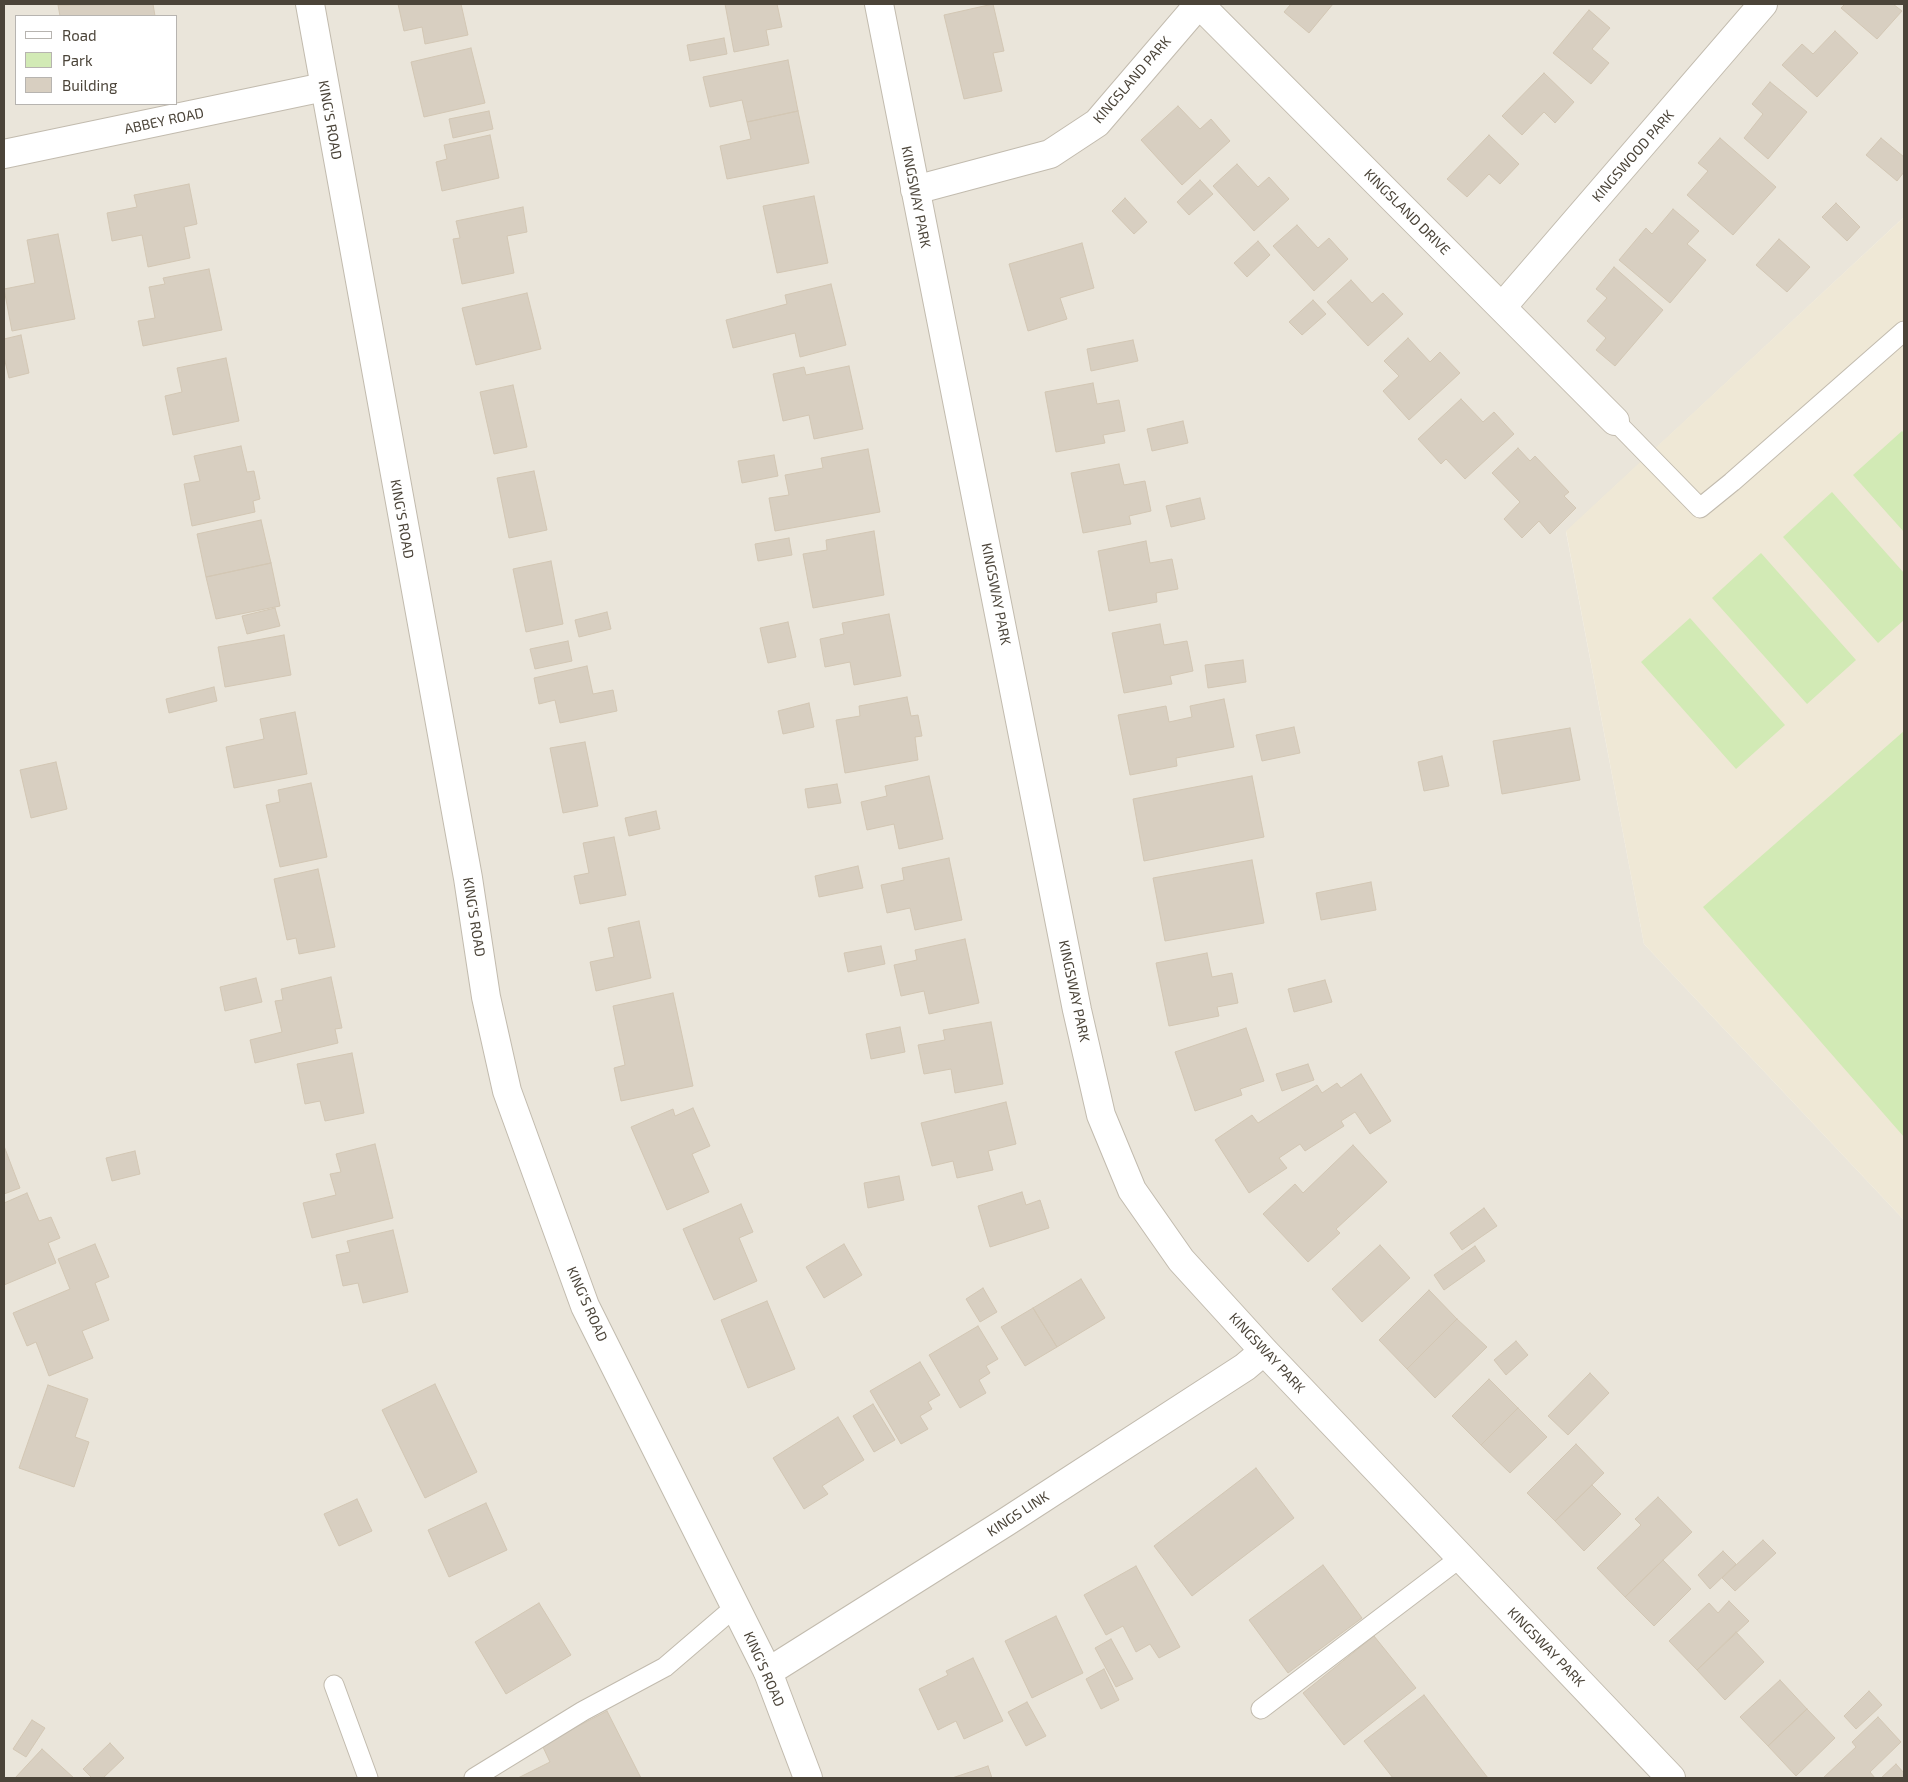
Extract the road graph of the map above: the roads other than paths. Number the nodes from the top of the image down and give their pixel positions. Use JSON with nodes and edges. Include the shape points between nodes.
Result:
{"nodes":[{"id":1,"x":310,"y":4,"type":"edge"},
{"id":2,"x":879,"y":4,"type":"edge"},
{"id":3,"x":1199,"y":4,"type":"edge"},
{"id":4,"x":1763,"y":4,"type":"edge"},
{"id":5,"x":324,"y":87,"type":"junction"},
{"id":6,"x":4,"y":154,"type":"edge"},
{"id":7,"x":915,"y":190,"type":"junction"},
{"id":8,"x":1502,"y":307,"type":"junction"},
{"id":9,"x":1904,"y":331,"type":"edge"},
{"id":10,"x":1615,"y":421,"type":"joint"},
{"id":11,"x":1264,"y":1351,"type":"junction"},
{"id":12,"x":1460,"y":1558,"type":"junction"},
{"id":13,"x":735,"y":1607,"type":"junction"},
{"id":14,"x":768,"y":1672,"type":"junction"},
{"id":15,"x":334,"y":1685,"type":"dead end"},
{"id":16,"x":1260,"y":1710,"type":"dead end"},
{"id":17,"x":368,"y":1778,"type":"edge"},
{"id":18,"x":474,"y":1778,"type":"edge"},
{"id":19,"x":808,"y":1778,"type":"edge"},
{"id":20,"x":1671,"y":1778,"type":"edge"}],
"edges":[{"from":1,"to":5,"type":"street","name":"KING'S ROAD"},
{"from":2,"to":7,"type":"street","name":"KINGSWAY PARK"},
{"from":3,"to":7,"type":"street","name":"KINGSLAND PARK","via":[[1097,123],[1050,154]]},
{"from":3,"to":8,"type":"street","name":"KINGSLAND DRIVE"},
{"from":4,"to":8,"type":"street","name":"KINGSWOOD PARK"},
{"from":5,"to":6,"type":"street","name":"ABBEY ROAD"},
{"from":5,"to":13,"type":"street","name":"KING'S ROAD","via":[[465,859],[487,1005],[507,1091],[585,1306]]},
{"from":7,"to":11,"type":"street","name":"KINGSWAY PARK","via":[[1077,1010],[1101,1115],[1132,1190],[1175,1252]]},
{"from":8,"to":10,"type":"street","name":"KINGSLAND DRIVE"},
{"from":9,"to":10,"type":"lane","via":[[1700,508]]},
{"from":11,"to":12,"type":"street","name":"KINGSWAY PARK"},
{"from":11,"to":14,"type":"street","name":"KINGS LINK","via":[[1245,1367],[998,1527]]},
{"from":12,"to":16,"type":"lane"},
{"from":12,"to":20,"type":"street","name":"KINGSWAY PARK"},
{"from":13,"to":14,"type":"street","name":"KING'S ROAD"},
{"from":13,"to":18,"type":"lane","via":[[665,1666],[583,1711]]},
{"from":14,"to":19,"type":"street","name":"KING'S ROAD"},
{"from":15,"to":17,"type":"lane"}]}
